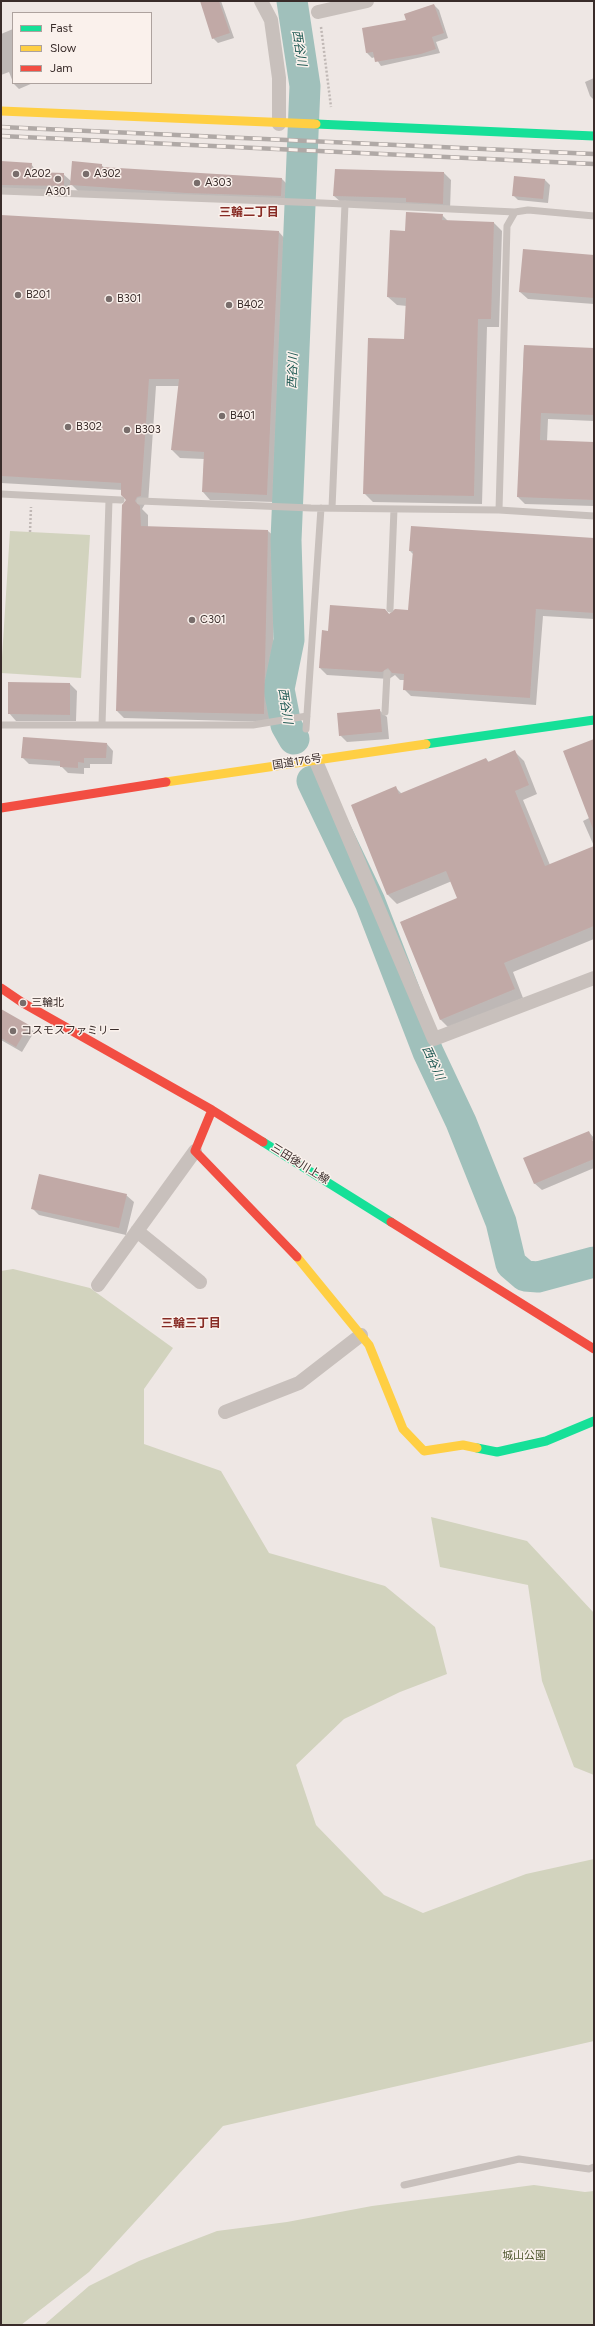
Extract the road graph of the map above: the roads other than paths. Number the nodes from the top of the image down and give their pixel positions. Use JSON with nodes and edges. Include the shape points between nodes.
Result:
{"nodes":[{"id":1,"x":261,"y":1,"type":"edge"},
{"id":2,"x":367,"y":1,"type":"edge"},
{"id":3,"x":318,"y":12,"type":"road end"},
{"id":4,"x":1,"y":112,"type":"edge"},
{"id":5,"x":279,"y":124,"type":"junction"},
{"id":6,"x":594,"y":136,"type":"edge"},
{"id":7,"x":1,"y":191,"type":"edge"},
{"id":8,"x":345,"y":204,"type":"junction"},
{"id":9,"x":515,"y":212,"type":"junction"},
{"id":10,"x":594,"y":216,"type":"edge"},
{"id":11,"x":1,"y":494,"type":"edge"},
{"id":12,"x":109,"y":500,"type":"junction"},
{"id":13,"x":121,"y":500,"type":"dead end"},
{"id":14,"x":140,"y":501,"type":"dead end"},
{"id":15,"x":321,"y":508,"type":"junction"},
{"id":16,"x":332,"y":508,"type":"junction"},
{"id":17,"x":394,"y":509,"type":"junction"},
{"id":18,"x":499,"y":510,"type":"junction"},
{"id":19,"x":594,"y":516,"type":"edge"},
{"id":20,"x":390,"y":609,"type":"dead end"},
{"id":21,"x":387,"y":673,"type":"dead end"},
{"id":22,"x":385,"y":712,"type":"dead end"},
{"id":23,"x":307,"y":716,"type":"junction"},
{"id":24,"x":594,"y":720,"type":"edge"},
{"id":25,"x":1,"y":726,"type":"edge"},
{"id":26,"x":102,"y":726,"type":"junction"},
{"id":27,"x":306,"y":729,"type":"dead end"},
{"id":28,"x":315,"y":759,"type":"junction"},
{"id":29,"x":1,"y":808,"type":"edge"},
{"id":30,"x":594,"y":978,"type":"edge"},
{"id":31,"x":1,"y":988,"type":"edge"},
{"id":32,"x":212,"y":1110,"type":"junction"},
{"id":33,"x":195,"y":1151,"type":"junction"},
{"id":34,"x":137,"y":1231,"type":"junction"},
{"id":35,"x":200,"y":1282,"type":"dead end"},
{"id":36,"x":98,"y":1284,"type":"dead end"},
{"id":37,"x":361,"y":1335,"type":"junction"},
{"id":38,"x":594,"y":1349,"type":"edge"},
{"id":39,"x":225,"y":1412,"type":"dead end"},
{"id":40,"x":594,"y":1421,"type":"edge"},
{"id":41,"x":594,"y":2167,"type":"edge"},
{"id":42,"x":404,"y":2185,"type":"dead end"}],
"edges":[{"from":1,"to":5,"type":"street","via":[[271,20],[279,78]]},
{"from":2,"to":3,"type":"street"},
{"from":4,"to":5,"type":"main road"},
{"from":5,"to":6,"type":"main road"},
{"from":7,"to":8,"type":"lane"},
{"from":8,"to":9,"type":"lane"},
{"from":8,"to":16,"type":"lane"},
{"from":9,"to":10,"type":"lane","via":[[528,210]]},
{"from":9,"to":18,"type":"lane","via":[[507,226]]},
{"from":11,"to":12,"type":"lane"},
{"from":12,"to":13,"type":"lane"},
{"from":12,"to":26,"type":"lane"},
{"from":14,"to":15,"type":"lane"},
{"from":15,"to":16,"type":"lane"},
{"from":15,"to":23,"type":"lane"},
{"from":16,"to":17,"type":"lane"},
{"from":17,"to":18,"type":"lane"},
{"from":17,"to":20,"type":"lane"},
{"from":18,"to":19,"type":"lane"},
{"from":21,"to":22,"type":"lane"},
{"from":23,"to":26,"type":"lane","via":[[253,725]]},
{"from":23,"to":27,"type":"lane"},
{"from":24,"to":28,"type":"main road","name":"国道176号"},
{"from":25,"to":26,"type":"lane"},
{"from":28,"to":29,"type":"main road","name":"国道176号"},
{"from":28,"to":30,"type":"street","via":[[434,1039]]},
{"from":31,"to":32,"type":"main road","name":"三田後川上線"},
{"from":32,"to":33,"type":"main road"},
{"from":32,"to":38,"type":"main road","name":"三田後川上線"},
{"from":33,"to":34,"type":"street"},
{"from":33,"to":37,"type":"main road","via":[[302,1262]]},
{"from":34,"to":35,"type":"street"},
{"from":34,"to":36,"type":"street"},
{"from":37,"to":39,"type":"street","via":[[299,1383]]},
{"from":37,"to":40,"type":"main road","via":[[369,1345],[402,1430],[424,1451],[463,1445],[497,1452],[546,1441]]},
{"from":41,"to":42,"type":"lane","via":[[589,2169],[519,2159]]}]}
